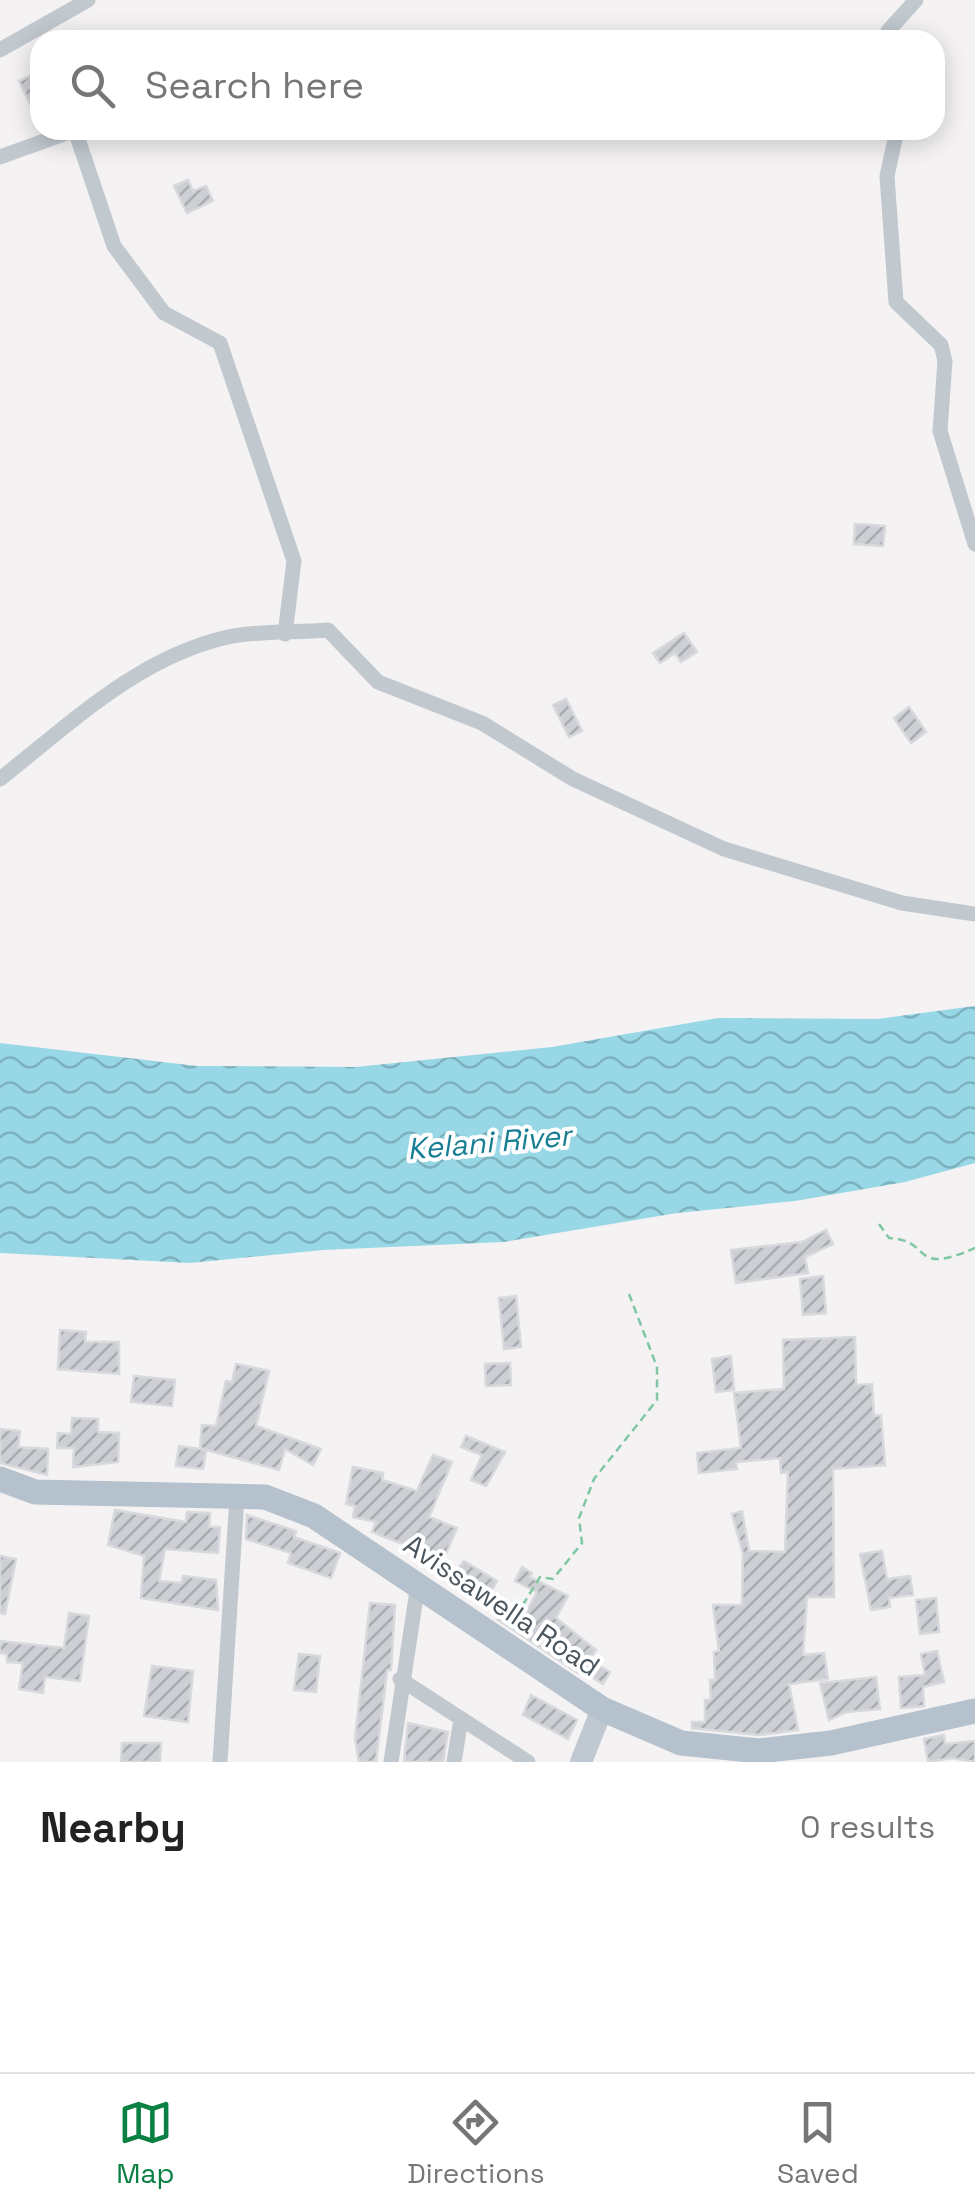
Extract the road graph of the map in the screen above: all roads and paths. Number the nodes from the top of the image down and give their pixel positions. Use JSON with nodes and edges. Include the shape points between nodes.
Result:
{"nodes":[{"id":1,"x":88,"y":0,"type":"edge"},
{"id":2,"x":916,"y":0,"type":"edge"},
{"id":3,"x":35,"y":30,"type":"edge"},
{"id":4,"x":889,"y":30,"type":"edge"},
{"id":5,"x":30,"y":33,"type":"edge"},
{"id":6,"x":0,"y":50,"type":"edge"},
{"id":7,"x":48,"y":140,"type":"edge"},
{"id":8,"x":78,"y":140,"type":"edge"},
{"id":9,"x":895,"y":140,"type":"edge"},
{"id":10,"x":0,"y":158,"type":"edge"},
{"id":11,"x":975,"y":544,"type":"edge"},
{"id":12,"x":285,"y":634,"type":"junction"},
{"id":13,"x":0,"y":779,"type":"edge"},
{"id":14,"x":975,"y":914,"type":"edge"},
{"id":15,"x":879,"y":1224,"type":"dead end"},
{"id":16,"x":975,"y":1248,"type":"edge"},
{"id":17,"x":629,"y":1294,"type":"dead end"},
{"id":18,"x":0,"y":1479,"type":"edge"},
{"id":19,"x":236,"y":1497,"type":"junction"},
{"id":20,"x":418,"y":1584,"type":"junction"},
{"id":21,"x":514,"y":1650,"type":"junction"},
{"id":22,"x":400,"y":1678,"type":"junction"},
{"id":23,"x":602,"y":1708,"type":"junction"},
{"id":24,"x":975,"y":1711,"type":"edge"},
{"id":25,"x":461,"y":1719,"type":"junction"},
{"id":26,"x":220,"y":1762,"type":"edge"},
{"id":27,"x":391,"y":1762,"type":"edge"},
{"id":28,"x":454,"y":1762,"type":"edge"},
{"id":29,"x":528,"y":1762,"type":"edge"},
{"id":30,"x":582,"y":1762,"type":"edge"}],
"edges":[{"from":1,"to":3,"type":"street"},
{"from":2,"to":4,"type":"street"},
{"from":5,"to":6,"type":"street"},
{"from":7,"to":10,"type":"street"},
{"from":8,"to":12,"type":"street","via":[[114,246],[164,313],[220,343],[294,561]]},
{"from":9,"to":11,"type":"street","via":[[887,176],[896,302],[941,345],[940,431]]},
{"from":12,"to":13,"type":"street","via":[[228,637],[122,682]]},
{"from":12,"to":14,"type":"street","via":[[328,630],[378,682],[482,723],[573,779],[724,850],[902,903]]},
{"from":15,"to":16,"type":"path","via":[[889,1238],[903,1239],[925,1258],[943,1262]]},
{"from":17,"to":21,"type":"path","via":[[657,1367],[657,1400],[594,1478],[579,1518],[582,1543],[553,1580],[540,1577],[524,1603]]},
{"from":18,"to":19,"type":"main road","name":"Avissawella Road","via":[[35,1492]]},
{"from":19,"to":20,"type":"main road","name":"Avissawella Road","via":[[265,1497],[314,1516]]},
{"from":19,"to":26,"type":"street"},
{"from":20,"to":21,"type":"main road","name":"Avissawella Road"},
{"from":20,"to":22,"type":"street"},
{"from":21,"to":23,"type":"main road","name":"Avissawella Road"},
{"from":22,"to":25,"type":"street"},
{"from":22,"to":27,"type":"street"},
{"from":23,"to":24,"type":"main road","name":"Avissawella Road","via":[[681,1742],[758,1752]]},
{"from":23,"to":30,"type":"main road"},
{"from":25,"to":28,"type":"street"},
{"from":25,"to":29,"type":"street"}]}
